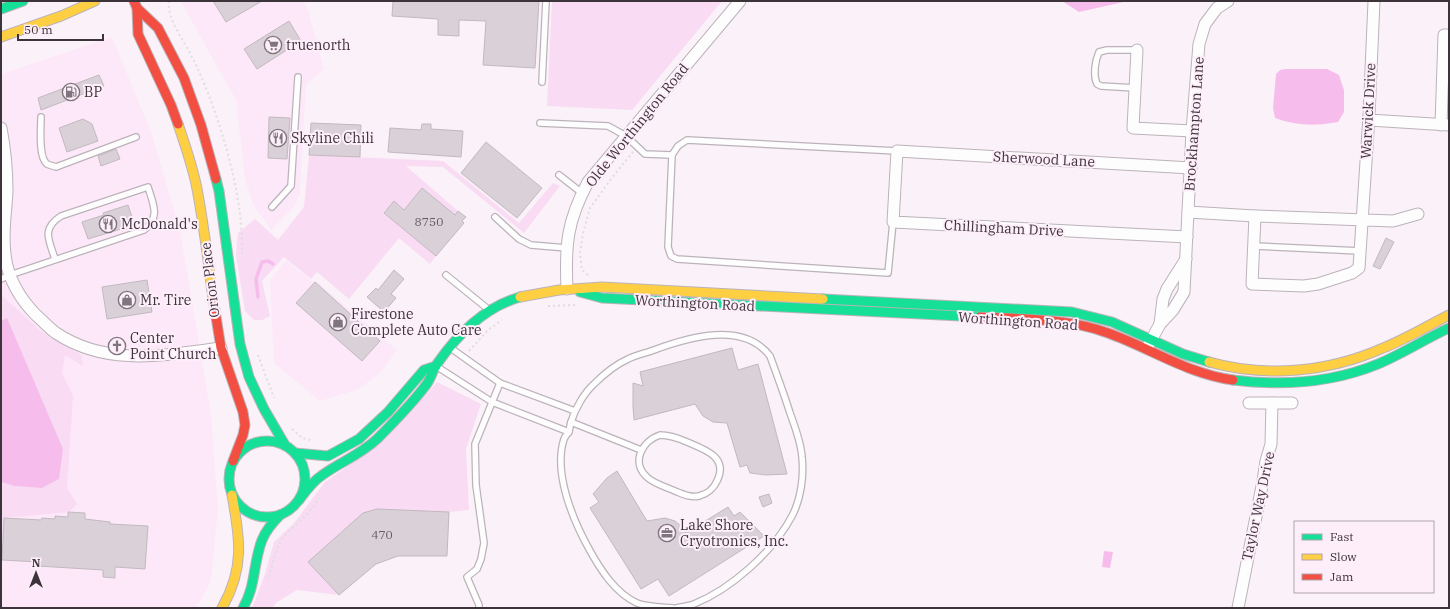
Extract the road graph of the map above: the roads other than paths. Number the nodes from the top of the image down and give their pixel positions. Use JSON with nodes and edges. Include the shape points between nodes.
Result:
{"nodes":[{"id":1,"x":23,"y":1,"type":"edge"},
{"id":2,"x":95,"y":1,"type":"edge"},
{"id":3,"x":546,"y":1,"type":"edge"},
{"id":4,"x":740,"y":1,"type":"edge"},
{"id":5,"x":1228,"y":1,"type":"edge"},
{"id":6,"x":1374,"y":1,"type":"edge"},
{"id":7,"x":136,"y":5,"type":"edge"},
{"id":8,"x":1,"y":9,"type":"edge"},
{"id":9,"x":1449,"y":35,"type":"edge"},
{"id":10,"x":1,"y":37,"type":"edge"},
{"id":11,"x":1137,"y":50,"type":"joint"},
{"id":12,"x":298,"y":77,"type":"dead end"},
{"id":13,"x":542,"y":82,"type":"dead end"},
{"id":14,"x":1135,"y":88,"type":"junction"},
{"id":15,"x":41,"y":117,"type":"dead end"},
{"id":16,"x":1369,"y":120,"type":"junction"},
{"id":17,"x":540,"y":123,"type":"dead end"},
{"id":18,"x":1445,"y":125,"type":"edge"},
{"id":19,"x":1,"y":128,"type":"edge"},
{"id":20,"x":1192,"y":131,"type":"junction"},
{"id":21,"x":626,"y":136,"type":"junction"},
{"id":22,"x":136,"y":137,"type":"dead end"},
{"id":23,"x":897,"y":151,"type":"junction"},
{"id":24,"x":672,"y":155,"type":"junction"},
{"id":25,"x":1191,"y":168,"type":"junction"},
{"id":26,"x":558,"y":175,"type":"dead end"},
{"id":27,"x":582,"y":193,"type":"junction"},
{"id":28,"x":272,"y":207,"type":"dead end"},
{"id":29,"x":1188,"y":212,"type":"junction"},
{"id":30,"x":1418,"y":214,"type":"dead end"},
{"id":31,"x":495,"y":216,"type":"dead end"},
{"id":32,"x":1255,"y":216,"type":"junction"},
{"id":33,"x":1362,"y":221,"type":"junction"},
{"id":34,"x":893,"y":222,"type":"junction"},
{"id":35,"x":2,"y":224,"type":"edge"},
{"id":36,"x":1187,"y":237,"type":"junction"},
{"id":37,"x":1254,"y":246,"type":"junction"},
{"id":38,"x":567,"y":248,"type":"junction"},
{"id":39,"x":1360,"y":251,"type":"junction"},
{"id":40,"x":55,"y":259,"type":"junction"},
{"id":41,"x":1186,"y":259,"type":"junction"},
{"id":42,"x":446,"y":275,"type":"dead end"},
{"id":43,"x":5,"y":277,"type":"edge"},
{"id":44,"x":567,"y":289,"type":"junction"},
{"id":45,"x":490,"y":311,"type":"junction"},
{"id":46,"x":1449,"y":315,"type":"edge"},
{"id":47,"x":1160,"y":324,"type":"junction"},
{"id":48,"x":1449,"y":328,"type":"edge"},
{"id":49,"x":1148,"y":345,"type":"junction"},
{"id":50,"x":221,"y":348,"type":"junction"},
{"id":51,"x":451,"y":348,"type":"junction"},
{"id":52,"x":436,"y":366,"type":"junction"},
{"id":53,"x":500,"y":383,"type":"junction"},
{"id":54,"x":492,"y":402,"type":"junction"},
{"id":55,"x":1250,"y":403,"type":"dead end"},
{"id":56,"x":1272,"y":403,"type":"junction"},
{"id":57,"x":1292,"y":403,"type":"dead end"},
{"id":58,"x":264,"y":409,"type":"junction"},
{"id":59,"x":575,"y":411,"type":"junction"},
{"id":60,"x":571,"y":422,"type":"junction"},
{"id":61,"x":569,"y":432,"type":"junction"},
{"id":62,"x":285,"y":445,"type":"junction"},
{"id":63,"x":642,"y":450,"type":"junction"},
{"id":64,"x":295,"y":453,"type":"junction"},
{"id":65,"x":233,"y":461,"type":"junction"},
{"id":66,"x":232,"y":494,"type":"junction"},
{"id":67,"x":299,"y":500,"type":"junction"},
{"id":68,"x":280,"y":515,"type":"junction"},
{"id":69,"x":222,"y":608,"type":"edge"},
{"id":70,"x":243,"y":608,"type":"edge"},
{"id":71,"x":479,"y":608,"type":"edge"},
{"id":72,"x":673,"y":608,"type":"edge"},
{"id":73,"x":676,"y":608,"type":"edge"},
{"id":74,"x":1238,"y":608,"type":"edge"}],
"edges":[{"from":1,"to":8,"type":"street"},
{"from":2,"to":10,"type":"street"},
{"from":3,"to":13,"type":"lane"},
{"from":4,"to":21,"type":"street","name":"Olde Worthington Road"},
{"from":5,"to":20,"type":"street","name":"Brockhampton Lane","via":[[1217,8],[1205,24],[1199,44]]},
{"from":6,"to":16,"type":"street","name":"Warwick Drive"},
{"from":7,"to":50,"type":"street","name":"Orion Place","via":[[138,34],[171,105],[197,188]]},
{"from":7,"to":58,"type":"street","name":"Orion Place","via":[[158,28],[184,78],[202,125],[219,192],[240,344],[249,377]]},
{"from":9,"to":18,"type":"street","via":[[1444,35]]},
{"from":11,"to":14,"type":"street"},
{"from":11,"to":14,"type":"lane","via":[[1107,50],[1099,52],[1096,59],[1097,84]]},
{"from":12,"to":28,"type":"lane","via":[[291,186]]},
{"from":14,"to":20,"type":"street","via":[[1133,128]]},
{"from":15,"to":22,"type":"lane","via":[[43,158],[47,164],[56,167]]},
{"from":16,"to":18,"type":"street"},
{"from":16,"to":33,"type":"street","name":"Warwick Drive"},
{"from":17,"to":21,"type":"lane","via":[[608,126]]},
{"from":19,"to":35,"type":"street","via":[[7,190]]},
{"from":20,"to":25,"type":"street","name":"Brockhampton Lane"},
{"from":21,"to":24,"type":"lane","via":[[645,154]]},
{"from":21,"to":27,"type":"street","name":"Olde Worthington Road"},
{"from":23,"to":24,"type":"lane","via":[[687,140],[678,146]]},
{"from":23,"to":25,"type":"street","name":"Sherwood Lane"},
{"from":23,"to":34,"type":"street"},
{"from":24,"to":34,"type":"lane","via":[[668,247],[671,256],[677,259],[888,273]]},
{"from":25,"to":29,"type":"street","name":"Brockhampton Lane"},
{"from":26,"to":27,"type":"lane"},
{"from":27,"to":38,"type":"street","name":"Olde Worthington Road","via":[[568,231]]},
{"from":29,"to":32,"type":"street"},
{"from":29,"to":36,"type":"street","name":"Brockhampton Lane"},
{"from":30,"to":33,"type":"street","via":[[1393,221]]},
{"from":31,"to":38,"type":"lane","via":[[519,239],[531,245]]},
{"from":32,"to":33,"type":"street"},
{"from":32,"to":37,"type":"street","name":"Warwick Drive"},
{"from":33,"to":39,"type":"street","name":"Warwick Drive"},
{"from":34,"to":36,"type":"street","name":"Chillingham Drive"},
{"from":35,"to":43,"type":"street"},
{"from":36,"to":41,"type":"street","name":"Brockhampton Lane"},
{"from":37,"to":39,"type":"lane"},
{"from":37,"to":39,"type":"street","name":"Warwick Drive","via":[[1252,284],[1318,284],[1352,273],[1359,268]]},
{"from":38,"to":44,"type":"street","name":"Olde Worthington Road"},
{"from":40,"to":40,"type":"lane","via":[[144,230],[149,226],[155,213],[148,187],[52,221],[48,238]]},
{"from":40,"to":43,"type":"lane"},
{"from":41,"to":47,"type":"street","name":"Brockhampton Lane","via":[[1167,289]]},
{"from":41,"to":47,"type":"street","name":"Brockhampton Lane","via":[[1184,292]]},
{"from":42,"to":45,"type":"lane"},
{"from":43,"to":50,"type":"street","via":[[30,309],[57,334],[97,352],[128,357]]},
{"from":44,"to":45,"type":"street","name":"Worthington Road","via":[[523,296]]},
{"from":44,"to":49,"type":"street","name":"Worthington Road","via":[[602,298],[1057,322],[1097,329]]},
{"from":45,"to":51,"type":"street","name":"Worthington Road"},
{"from":46,"to":49,"type":"street","name":"Worthington Road","via":[[1382,349],[1317,369],[1281,372],[1237,369]]},
{"from":47,"to":49,"type":"street","name":"Brockhampton Lane"},
{"from":48,"to":49,"type":"street","name":"Worthington Road","via":[[1367,368],[1305,382],[1257,383],[1209,375],[1186,367]]},
{"from":50,"to":58,"type":"street","via":[[229,354],[239,377]]},
{"from":50,"to":65,"type":"street","name":"Orion Place","via":[[245,425]]},
{"from":51,"to":52,"type":"street","name":"Worthington Road"},
{"from":51,"to":53,"type":"lane"},
{"from":52,"to":54,"type":"lane"},
{"from":52,"to":64,"type":"street","name":"Worthington Road","via":[[424,370],[388,412],[348,446],[328,456]]},
{"from":52,"to":67,"type":"street","name":"Worthington Road","via":[[425,386],[399,416],[363,450],[316,480]]},
{"from":53,"to":54,"type":"lane"},
{"from":53,"to":59,"type":"lane"},
{"from":54,"to":61,"type":"lane"},
{"from":54,"to":71,"type":"lane","via":[[475,444],[476,485],[484,543],[477,569],[467,578]]},
{"from":55,"to":56,"type":"street"},
{"from":56,"to":57,"type":"street"},
{"from":56,"to":74,"type":"street","name":"Taylor Way Drive","via":[[1271,444]]},
{"from":58,"to":62,"type":"street","name":"Orion Place"},
{"from":59,"to":60,"type":"lane"},
{"from":59,"to":73,"type":"lane","via":[[594,384],[628,359],[679,341],[714,335],[736,336],[764,348],[770,356],[797,431],[802,455],[801,483],[792,515],[767,551],[734,581],[692,605]]},
{"from":60,"to":61,"type":"lane"},
{"from":60,"to":63,"type":"lane"},
{"from":61,"to":72,"type":"lane","via":[[564,439],[562,455],[566,497],[580,533],[593,556],[621,593],[636,602]]},
{"from":62,"to":64,"type":"street"},
{"from":62,"to":65,"type":"street","via":[[273,441],[260,441],[249,445]]},
{"from":63,"to":63,"type":"lane","via":[[639,459],[646,477],[690,496],[700,496],[708,492],[719,478],[718,459],[712,452],[668,435],[652,438]]},
{"from":64,"to":67,"type":"street","via":[[302,464],[305,477],[304,489]]},
{"from":65,"to":66,"type":"street","via":[[229,472]]},
{"from":66,"to":68,"type":"street","via":[[238,504],[257,516]]},
{"from":66,"to":69,"type":"street","via":[[240,543],[239,567]]},
{"from":67,"to":68,"type":"street","via":[[291,509]]},
{"from":68,"to":70,"type":"street","via":[[262,539],[254,584]]}]}
